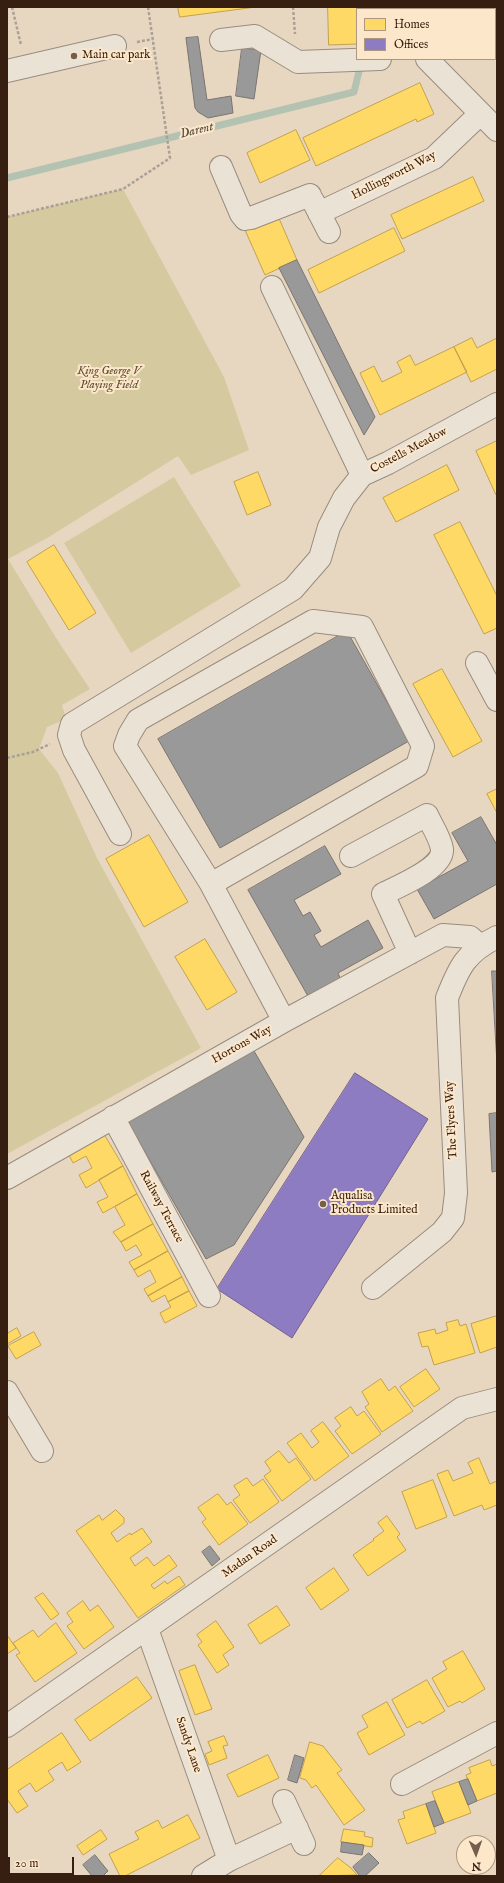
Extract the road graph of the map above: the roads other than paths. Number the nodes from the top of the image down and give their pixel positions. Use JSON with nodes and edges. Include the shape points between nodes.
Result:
{"nodes":[{"id":1,"x":221,"y":40,"type":"dead end"},
{"id":2,"x":115,"y":46,"type":"dead end"},
{"id":3,"x":356,"y":60,"type":"edge"},
{"id":4,"x":429,"y":60,"type":"edge"},
{"id":5,"x":16,"y":68,"type":"edge"},
{"id":6,"x":480,"y":114,"type":"junction"},
{"id":7,"x":497,"y":130,"type":"edge"},
{"id":8,"x":221,"y":167,"type":"dead end"},
{"id":9,"x":272,"y":287,"type":"dead end"},
{"id":10,"x":497,"y":404,"type":"edge"},
{"id":11,"x":362,"y":475,"type":"junction"},
{"id":12,"x":477,"y":663,"type":"dead end"},
{"id":13,"x":497,"y":700,"type":"edge"},
{"id":14,"x":120,"y":834,"type":"dead end"},
{"id":15,"x":351,"y":856,"type":"dead end"},
{"id":16,"x":211,"y":884,"type":"junction"},
{"id":17,"x":488,"y":941,"type":"edge"},
{"id":18,"x":410,"y":953,"type":"junction"},
{"id":19,"x":284,"y":1021,"type":"junction"},
{"id":20,"x":113,"y":1117,"type":"junction"},
{"id":21,"x":7,"y":1178,"type":"edge"},
{"id":22,"x":373,"y":1288,"type":"dead end"},
{"id":23,"x":209,"y":1296,"type":"dead end"},
{"id":24,"x":7,"y":1392,"type":"edge"},
{"id":25,"x":497,"y":1398,"type":"edge"},
{"id":26,"x":42,"y":1451,"type":"dead end"},
{"id":27,"x":147,"y":1629,"type":"junction"},
{"id":28,"x":7,"y":1726,"type":"edge"},
{"id":29,"x":497,"y":1733,"type":"edge"},
{"id":30,"x":402,"y":1784,"type":"dead end"},
{"id":31,"x":284,"y":1801,"type":"dead end"},
{"id":32,"x":229,"y":1860,"type":"junction"},
{"id":33,"x":203,"y":1876,"type":"edge"}],
"edges":[{"from":1,"to":3,"type":"street","via":[[255,36],[298,62]]},
{"from":2,"to":5,"type":"street"},
{"from":4,"to":6,"type":"street"},
{"from":6,"to":7,"type":"street"},
{"from":6,"to":8,"type":"street","name":"Hollingworth Way","via":[[434,158],[316,206],[245,219]]},
{"from":9,"to":11,"type":"street"},
{"from":10,"to":11,"type":"street","name":"Costells Meadow"},
{"from":11,"to":14,"type":"street","name":"Costells Meadow","via":[[344,498],[329,527],[320,558],[293,589],[72,724],[69,736],[74,750]]},
{"from":12,"to":13,"type":"street"},
{"from":15,"to":18,"type":"street","via":[[427,815],[440,841],[442,851],[438,862],[383,894]]},
{"from":16,"to":16,"type":"street","via":[[417,766],[423,746],[362,627],[313,621],[138,720],[129,735],[125,746]]},
{"from":16,"to":19,"type":"street"},
{"from":17,"to":18,"type":"street","name":"Hortons Way","via":[[443,935]]},
{"from":17,"to":22,"type":"street","name":"The Flyers Way","via":[[458,969],[447,998],[456,1193],[453,1218],[442,1232]]},
{"from":18,"to":19,"type":"street","name":"Hortons Way"},
{"from":19,"to":20,"type":"street","name":"Hortons Way"},
{"from":20,"to":21,"type":"street","name":"Hortons Way"},
{"from":20,"to":23,"type":"street","name":"Railway Terrace"},
{"from":24,"to":26,"type":"street"},
{"from":25,"to":27,"type":"street","name":"Madan Road","via":[[462,1408]]},
{"from":27,"to":28,"type":"street","name":"Madan Road"},
{"from":27,"to":32,"type":"street","name":"Sandy Lane"},
{"from":29,"to":30,"type":"street"},
{"from":31,"to":32,"type":"street","via":[[300,1836]]},
{"from":32,"to":33,"type":"street"}]}
